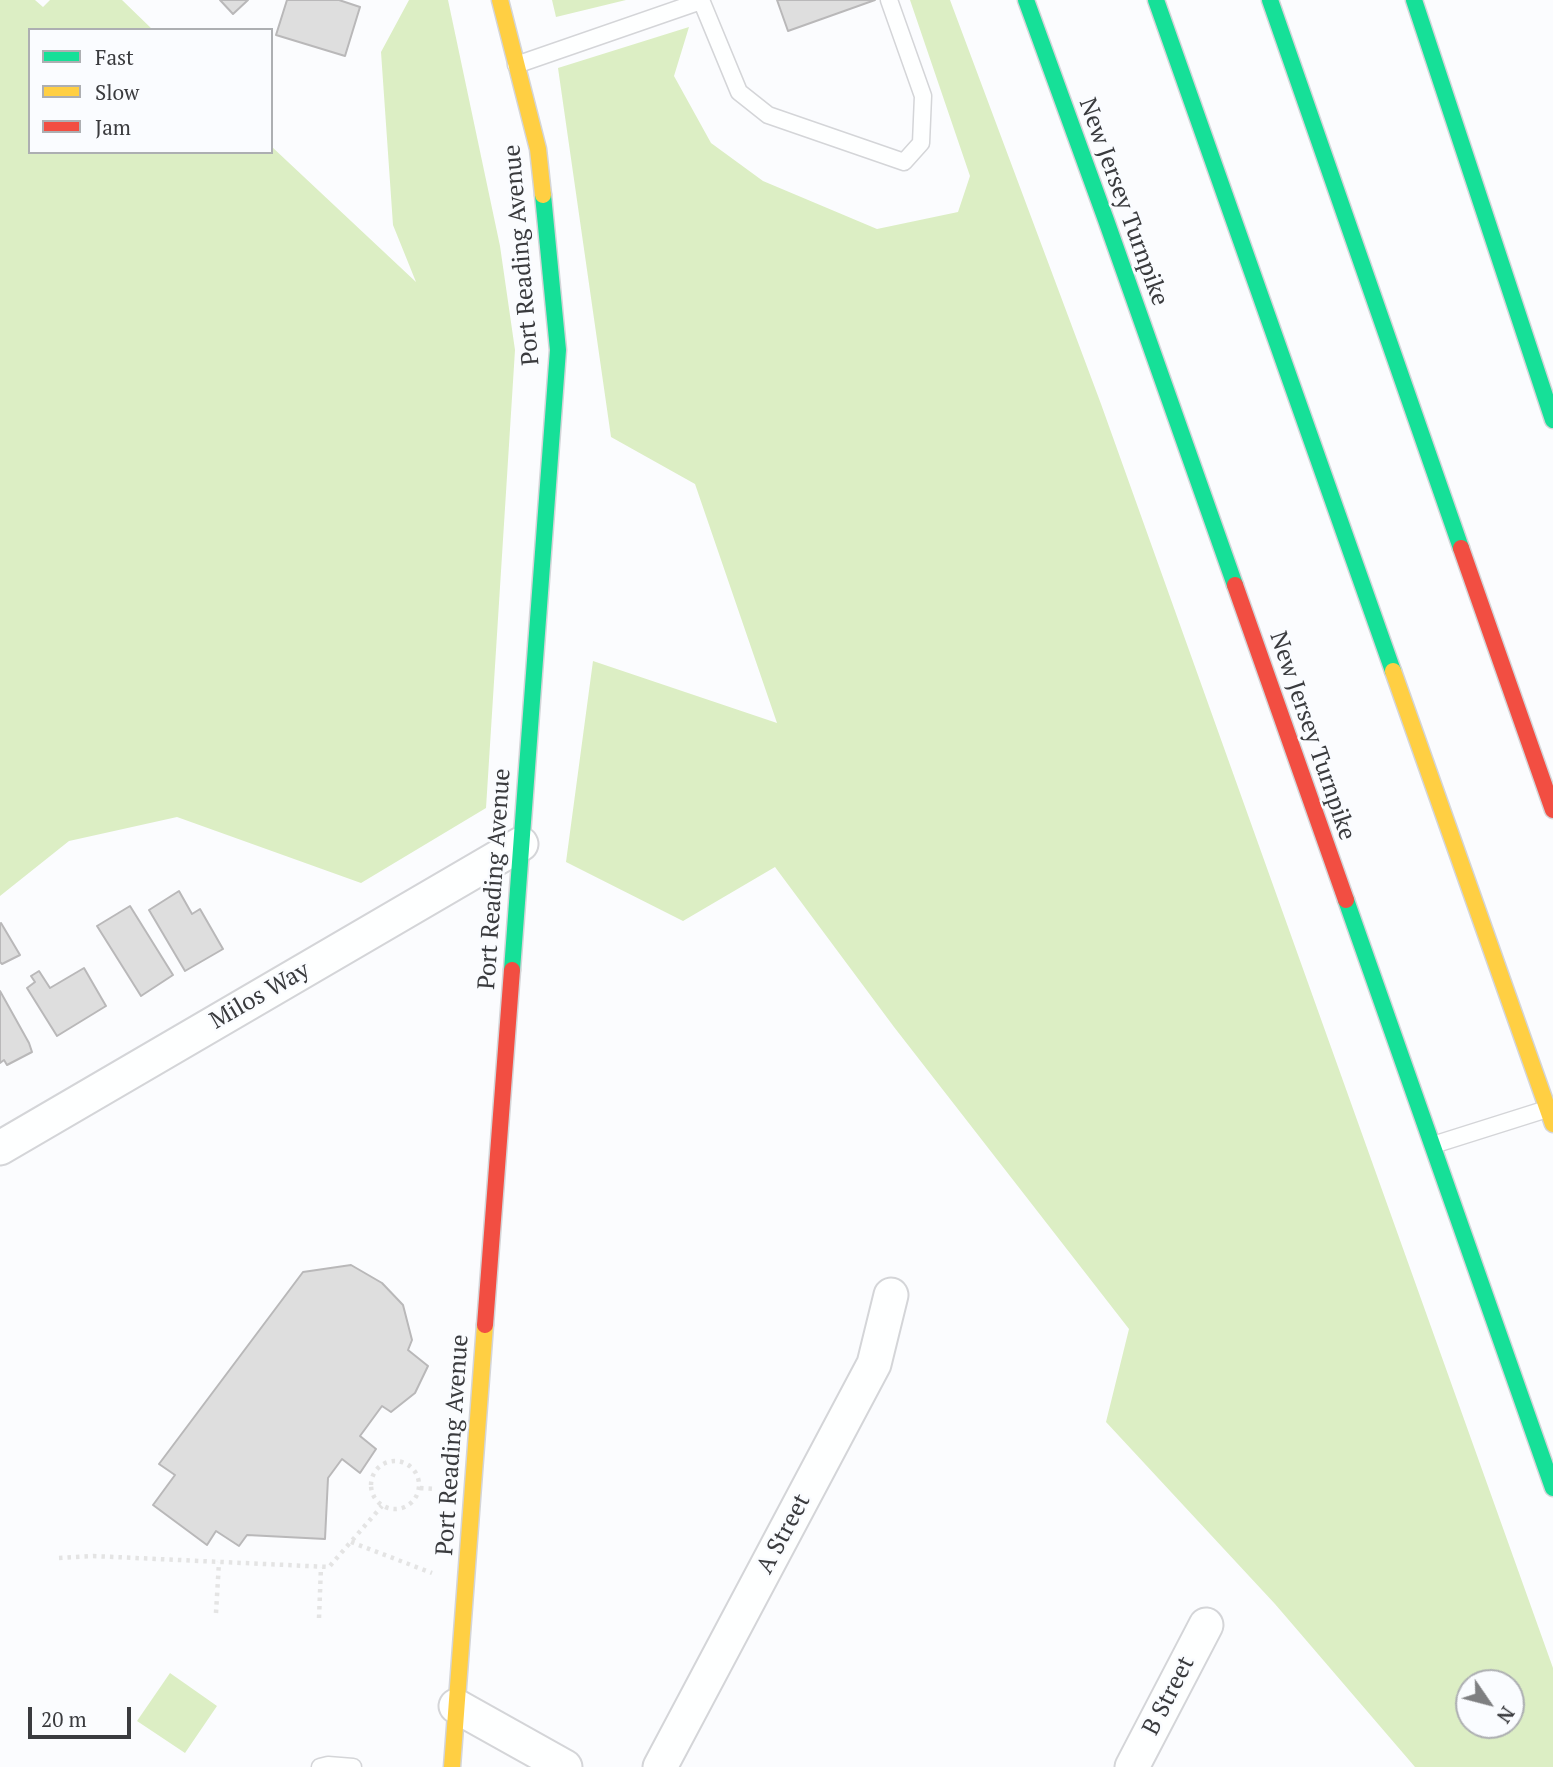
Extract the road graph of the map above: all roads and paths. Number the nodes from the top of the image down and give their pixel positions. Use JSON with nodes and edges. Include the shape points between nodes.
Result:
{"nodes":[{"id":1,"x":500,"y":0,"type":"edge"},
{"id":2,"x":701,"y":0,"type":"edge"},
{"id":3,"x":889,"y":0,"type":"edge"},
{"id":4,"x":1026,"y":0,"type":"edge"},
{"id":5,"x":1156,"y":0,"type":"edge"},
{"id":6,"x":1270,"y":0,"type":"edge"},
{"id":7,"x":1414,"y":0,"type":"edge"},
{"id":8,"x":516,"y":65,"type":"junction"},
{"id":9,"x":1553,"y":420,"type":"edge"},
{"id":10,"x":1553,"y":810,"type":"edge"},
{"id":11,"x":521,"y":844,"type":"junction"},
{"id":12,"x":1550,"y":1117,"type":"edge"},
{"id":13,"x":1433,"y":1145,"type":"junction"},
{"id":14,"x":0,"y":1148,"type":"edge"},
{"id":15,"x":891,"y":1295,"type":"dead end"},
{"id":16,"x":419,"y":1488,"type":"junction"},
{"id":17,"x":1553,"y":1488,"type":"edge"},
{"id":18,"x":445,"y":1490,"type":"dead end"},
{"id":19,"x":382,"y":1506,"type":"junction"},
{"id":20,"x":351,"y":1542,"type":"junction"},
{"id":21,"x":59,"y":1558,"type":"dead end"},
{"id":22,"x":219,"y":1562,"type":"junction"},
{"id":23,"x":321,"y":1567,"type":"junction"},
{"id":24,"x":439,"y":1576,"type":"dead end"},
{"id":25,"x":216,"y":1613,"type":"dead end"},
{"id":26,"x":319,"y":1618,"type":"dead end"},
{"id":27,"x":1206,"y":1625,"type":"dead end"},
{"id":28,"x":456,"y":1706,"type":"junction"},
{"id":29,"x":320,"y":1767,"type":"edge"},
{"id":30,"x":353,"y":1767,"type":"edge"},
{"id":31,"x":452,"y":1767,"type":"edge"},
{"id":32,"x":565,"y":1767,"type":"edge"},
{"id":33,"x":660,"y":1767,"type":"edge"},
{"id":34,"x":1132,"y":1767,"type":"edge"}],
"edges":[{"from":1,"to":8,"type":"main road","name":"Port Reading Avenue"},
{"from":2,"to":3,"type":"lane","via":[[738,92],[768,115],[904,162],[921,143],[923,96]]},
{"from":2,"to":8,"type":"lane"},
{"from":4,"to":13,"type":"main road","name":"New Jersey Turnpike"},
{"from":5,"to":12,"type":"main road"},
{"from":6,"to":10,"type":"main road"},
{"from":7,"to":9,"type":"main road"},
{"from":8,"to":11,"type":"main road","name":"Port Reading Avenue","via":[[538,149],[558,349]]},
{"from":11,"to":14,"type":"street","name":"Milos Way"},
{"from":11,"to":28,"type":"main road","name":"Port Reading Avenue"},
{"from":12,"to":13,"type":"lane"},
{"from":13,"to":17,"type":"main road","name":"New Jersey Turnpike"},
{"from":15,"to":33,"type":"street","name":"A Street","via":[[874,1364]]},
{"from":16,"to":18,"type":"path"},
{"from":16,"to":19,"type":"path","via":[[410,1505],[391,1510]]},
{"from":16,"to":19,"type":"path","via":[[419,1477],[405,1463],[384,1464],[371,1486]]},
{"from":19,"to":20,"type":"path"},
{"from":20,"to":23,"type":"path","via":[[329,1567]]},
{"from":20,"to":24,"type":"path"},
{"from":21,"to":22,"type":"path"},
{"from":22,"to":23,"type":"path"},
{"from":22,"to":25,"type":"path"},
{"from":23,"to":26,"type":"path"},
{"from":27,"to":34,"type":"street","name":"B Street"},
{"from":28,"to":31,"type":"main road","name":"Port Reading Avenue"},
{"from":28,"to":32,"type":"street"},
{"from":29,"to":30,"type":"lane"}]}
